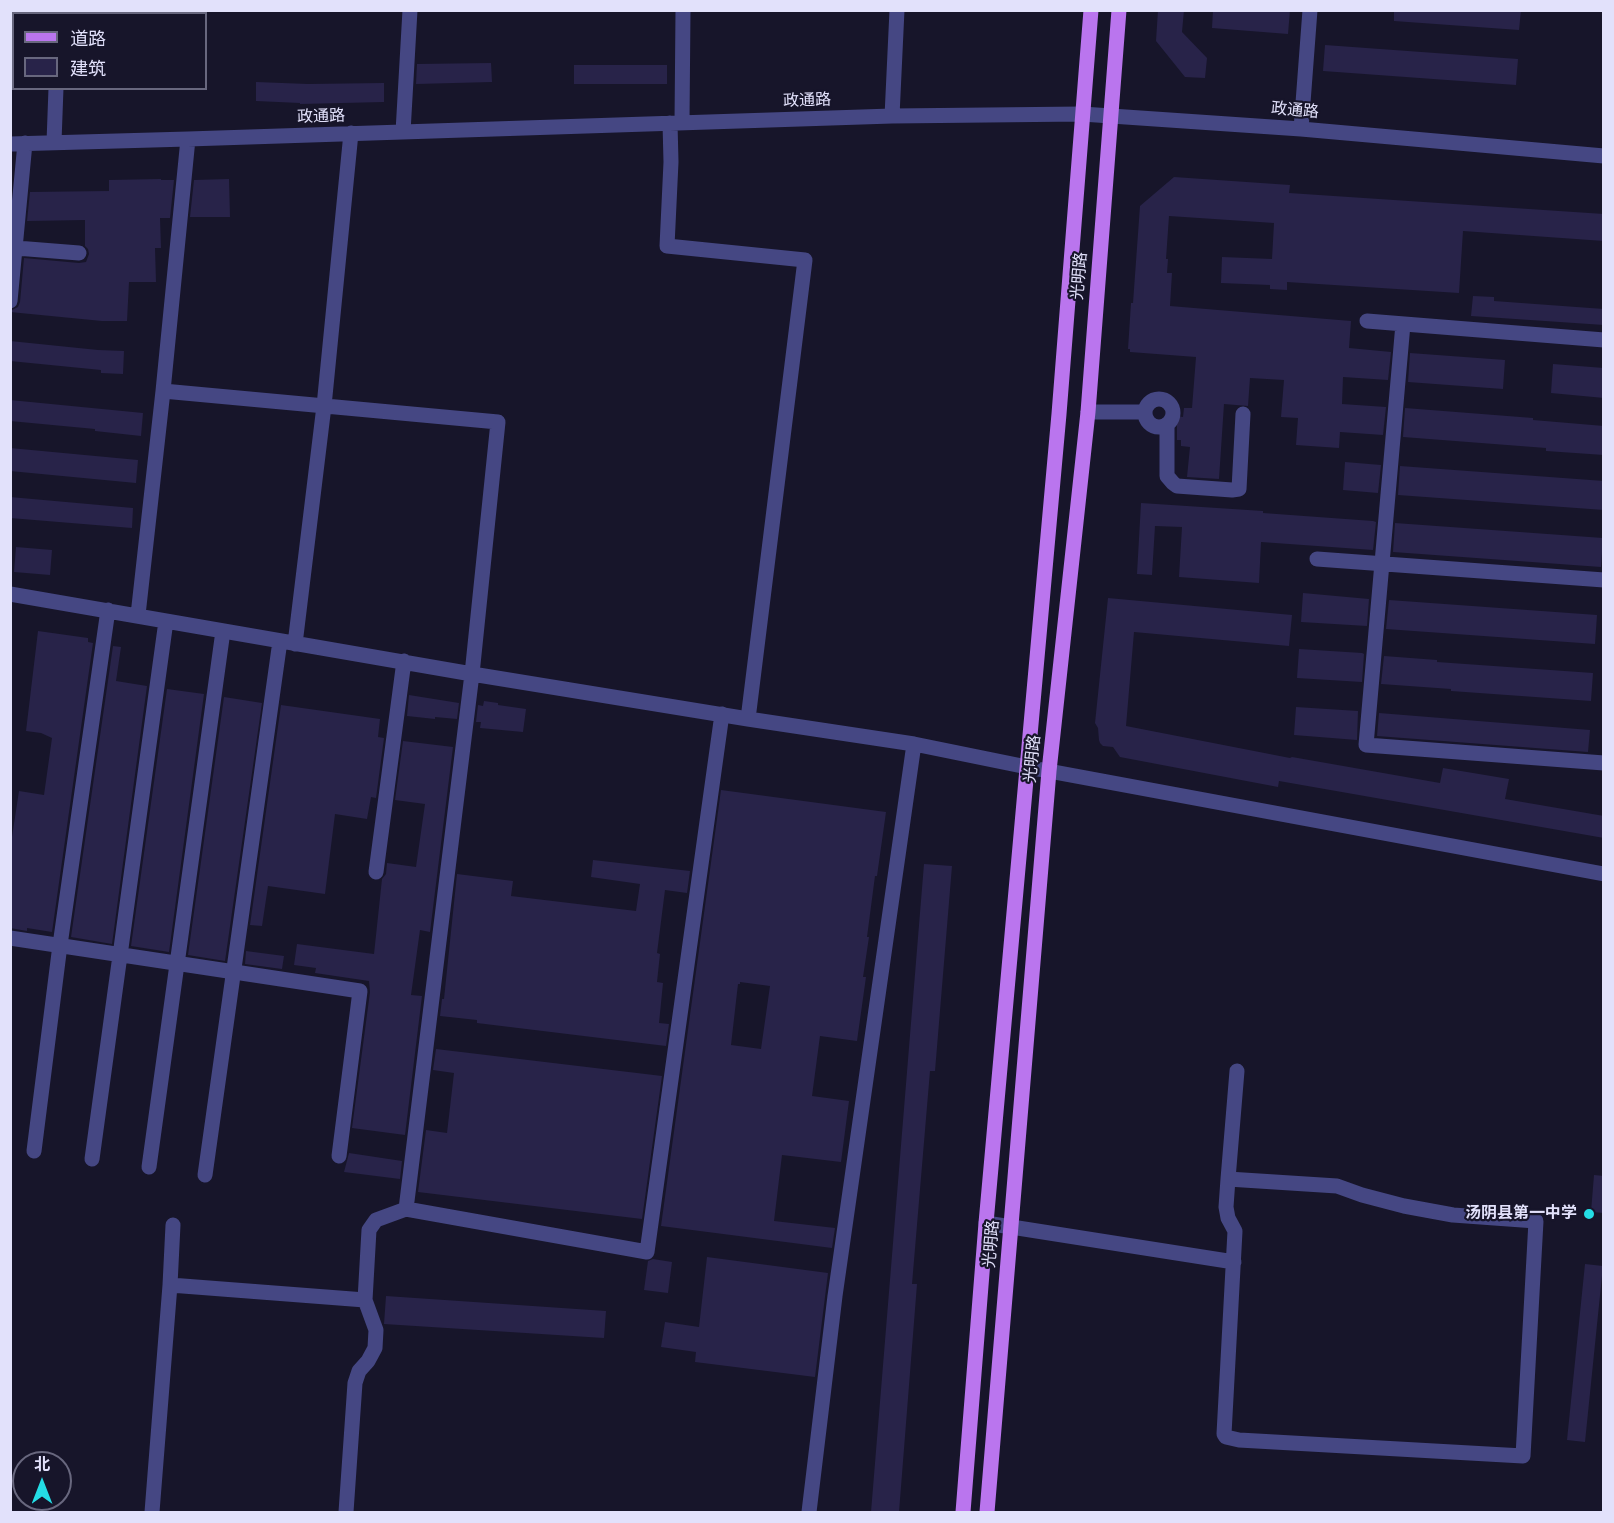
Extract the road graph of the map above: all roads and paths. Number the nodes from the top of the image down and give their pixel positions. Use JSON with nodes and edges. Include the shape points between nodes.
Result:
{"nodes":[{"id":1,"x":410,"y":10,"type":"edge"},
{"id":2,"x":683,"y":10,"type":"edge"},
{"id":3,"x":897,"y":10,"type":"edge"},
{"id":4,"x":1091,"y":10,"type":"edge"},
{"id":5,"x":1119,"y":10,"type":"edge"},
{"id":6,"x":1310,"y":10,"type":"edge"},
{"id":7,"x":56,"y":90,"type":"edge"},
{"id":8,"x":1082,"y":114,"type":"junction"},
{"id":9,"x":1111,"y":115,"type":"junction"},
{"id":10,"x":892,"y":116,"type":"junction"},
{"id":11,"x":676,"y":123,"type":"junction"},
{"id":12,"x":1301,"y":129,"type":"junction"},
{"id":13,"x":403,"y":132,"type":"junction"},
{"id":14,"x":351,"y":134,"type":"junction"},
{"id":15,"x":188,"y":140,"type":"junction"},
{"id":16,"x":54,"y":142,"type":"junction"},
{"id":17,"x":18,"y":143,"type":"edge"},
{"id":18,"x":1604,"y":156,"type":"edge"},
{"id":19,"x":16,"y":248,"type":"junction"},
{"id":20,"x":79,"y":253,"type":"dead end"},
{"id":21,"x":10,"y":301,"type":"edge"},
{"id":22,"x":1367,"y":321,"type":"dead end"},
{"id":23,"x":1403,"y":324,"type":"junction"},
{"id":24,"x":1604,"y":340,"type":"edge"},
{"id":25,"x":163,"y":391,"type":"junction"},
{"id":26,"x":324,"y":406,"type":"junction"},
{"id":27,"x":1088,"y":412,"type":"junction"},
{"id":28,"x":1145,"y":412,"type":"junction"},
{"id":29,"x":1243,"y":414,"type":"dead end"},
{"id":30,"x":1167,"y":424,"type":"junction"},
{"id":31,"x":1317,"y":559,"type":"dead end"},
{"id":32,"x":1382,"y":564,"type":"junction"},
{"id":33,"x":1604,"y":580,"type":"edge"},
{"id":34,"x":10,"y":594,"type":"edge"},
{"id":35,"x":108,"y":610,"type":"junction"},
{"id":36,"x":138,"y":615,"type":"junction"},
{"id":37,"x":166,"y":621,"type":"junction"},
{"id":38,"x":223,"y":631,"type":"junction"},
{"id":39,"x":287,"y":643,"type":"junction"},
{"id":40,"x":404,"y":661,"type":"junction"},
{"id":41,"x":472,"y":674,"type":"junction"},
{"id":42,"x":722,"y":714,"type":"junction"},
{"id":43,"x":748,"y":719,"type":"junction"},
{"id":44,"x":914,"y":744,"type":"junction"},
{"id":45,"x":1604,"y":763,"type":"edge"},
{"id":46,"x":1027,"y":767,"type":"junction"},
{"id":47,"x":1049,"y":771,"type":"junction"},
{"id":48,"x":376,"y":872,"type":"dead end"},
{"id":49,"x":1604,"y":874,"type":"edge"},
{"id":50,"x":10,"y":938,"type":"edge"},
{"id":51,"x":60,"y":945,"type":"junction"},
{"id":52,"x":120,"y":955,"type":"junction"},
{"id":53,"x":177,"y":963,"type":"junction"},
{"id":54,"x":234,"y":972,"type":"junction"},
{"id":55,"x":1237,"y":1071,"type":"dead end"},
{"id":56,"x":34,"y":1151,"type":"dead end"},
{"id":57,"x":339,"y":1156,"type":"dead end"},
{"id":58,"x":92,"y":1159,"type":"dead end"},
{"id":59,"x":149,"y":1167,"type":"dead end"},
{"id":60,"x":206,"y":1176,"type":"dead end"},
{"id":61,"x":1228,"y":1179,"type":"junction"},
{"id":62,"x":406,"y":1209,"type":"junction"},
{"id":63,"x":986,"y":1223,"type":"junction"},
{"id":64,"x":173,"y":1226,"type":"dead end"},
{"id":65,"x":1011,"y":1226,"type":"junction"},
{"id":66,"x":1234,"y":1262,"type":"junction"},
{"id":67,"x":170,"y":1285,"type":"junction"},
{"id":68,"x":365,"y":1300,"type":"junction"},
{"id":69,"x":152,"y":1512,"type":"edge"},
{"id":70,"x":346,"y":1512,"type":"edge"},
{"id":71,"x":808,"y":1512,"type":"edge"},
{"id":72,"x":963,"y":1512,"type":"edge"},
{"id":73,"x":987,"y":1512,"type":"edge"}],
"edges":[{"from":1,"to":13,"type":"street"},
{"from":2,"to":11,"type":"street"},
{"from":3,"to":10,"type":"street"},
{"from":4,"to":8,"type":"main road","name":"光明路"},
{"from":5,"to":9,"type":"main road","name":"光明路"},
{"from":6,"to":12,"type":"street"},
{"from":7,"to":16,"type":"street"},
{"from":8,"to":9,"type":"street","name":"政通路"},
{"from":8,"to":10,"type":"street","name":"政通路"},
{"from":8,"to":46,"type":"main road","name":"光明路"},
{"from":9,"to":12,"type":"street","name":"政通路"},
{"from":9,"to":27,"type":"main road","name":"光明路"},
{"from":10,"to":11,"type":"street","name":"政通路"},
{"from":11,"to":13,"type":"street","name":"政通路"},
{"from":11,"to":43,"type":"street","via":[[667,246],[805,260]]},
{"from":12,"to":18,"type":"street","name":"政通路"},
{"from":13,"to":14,"type":"street","name":"政通路"},
{"from":14,"to":15,"type":"street","name":"政通路"},
{"from":14,"to":26,"type":"street"},
{"from":15,"to":16,"type":"street","name":"政通路"},
{"from":15,"to":25,"type":"street"},
{"from":16,"to":17,"type":"street","name":"政通路"},
{"from":17,"to":19,"type":"street"},
{"from":19,"to":20,"type":"street"},
{"from":19,"to":21,"type":"street"},
{"from":22,"to":23,"type":"street"},
{"from":23,"to":24,"type":"street"},
{"from":23,"to":32,"type":"street"},
{"from":25,"to":26,"type":"street"},
{"from":25,"to":36,"type":"street"},
{"from":26,"to":39,"type":"street"},
{"from":26,"to":41,"type":"street","via":[[498,422]]},
{"from":27,"to":28,"type":"street"},
{"from":27,"to":47,"type":"main road","name":"光明路"},
{"from":28,"to":30,"type":"street","via":[[1151,425]]},
{"from":28,"to":30,"type":"street","via":[[1152,401],[1167,401],[1173,410]]},
{"from":29,"to":30,"type":"street","via":[[1239,489],[1232,490],[1173,483],[1167,476]]},
{"from":31,"to":32,"type":"street"},
{"from":32,"to":33,"type":"street"},
{"from":32,"to":45,"type":"street","via":[[1366,745]]},
{"from":34,"to":35,"type":"street"},
{"from":35,"to":36,"type":"street"},
{"from":35,"to":51,"type":"street"},
{"from":36,"to":37,"type":"street"},
{"from":37,"to":38,"type":"street"},
{"from":37,"to":52,"type":"street"},
{"from":38,"to":39,"type":"street"},
{"from":38,"to":53,"type":"street"},
{"from":39,"to":40,"type":"street"},
{"from":39,"to":54,"type":"street"},
{"from":40,"to":41,"type":"street"},
{"from":40,"to":48,"type":"street"},
{"from":41,"to":42,"type":"street"},
{"from":41,"to":62,"type":"street"},
{"from":42,"to":43,"type":"street"},
{"from":42,"to":62,"type":"street","via":[[647,1252]]},
{"from":43,"to":44,"type":"street"},
{"from":44,"to":46,"type":"street"},
{"from":44,"to":71,"type":"street"},
{"from":46,"to":47,"type":"street"},
{"from":46,"to":63,"type":"main road","name":"光明路"},
{"from":47,"to":49,"type":"street"},
{"from":47,"to":65,"type":"main road","name":"光明路"},
{"from":50,"to":51,"type":"street"},
{"from":51,"to":52,"type":"street"},
{"from":51,"to":56,"type":"street"},
{"from":52,"to":53,"type":"street"},
{"from":52,"to":58,"type":"street"},
{"from":53,"to":54,"type":"street"},
{"from":53,"to":59,"type":"street"},
{"from":54,"to":57,"type":"street","via":[[360,991]]},
{"from":54,"to":60,"type":"street"},
{"from":55,"to":61,"type":"street"},
{"from":61,"to":66,"type":"street","via":[[1226,1207],[1235,1232]]},
{"from":61,"to":66,"type":"street","via":[[1337,1186],[1453,1215],[1536,1221],[1523,1456],[1226,1437]]},
{"from":62,"to":68,"type":"street","via":[[376,1220],[369,1230]]},
{"from":63,"to":65,"type":"street"},
{"from":63,"to":72,"type":"main road","name":"光明路"},
{"from":64,"to":67,"type":"street"},
{"from":65,"to":66,"type":"street"},
{"from":65,"to":73,"type":"main road","name":"光明路"},
{"from":67,"to":68,"type":"street"},
{"from":67,"to":69,"type":"street"},
{"from":68,"to":70,"type":"street","via":[[376,1329],[375,1348],[355,1383]]}]}
